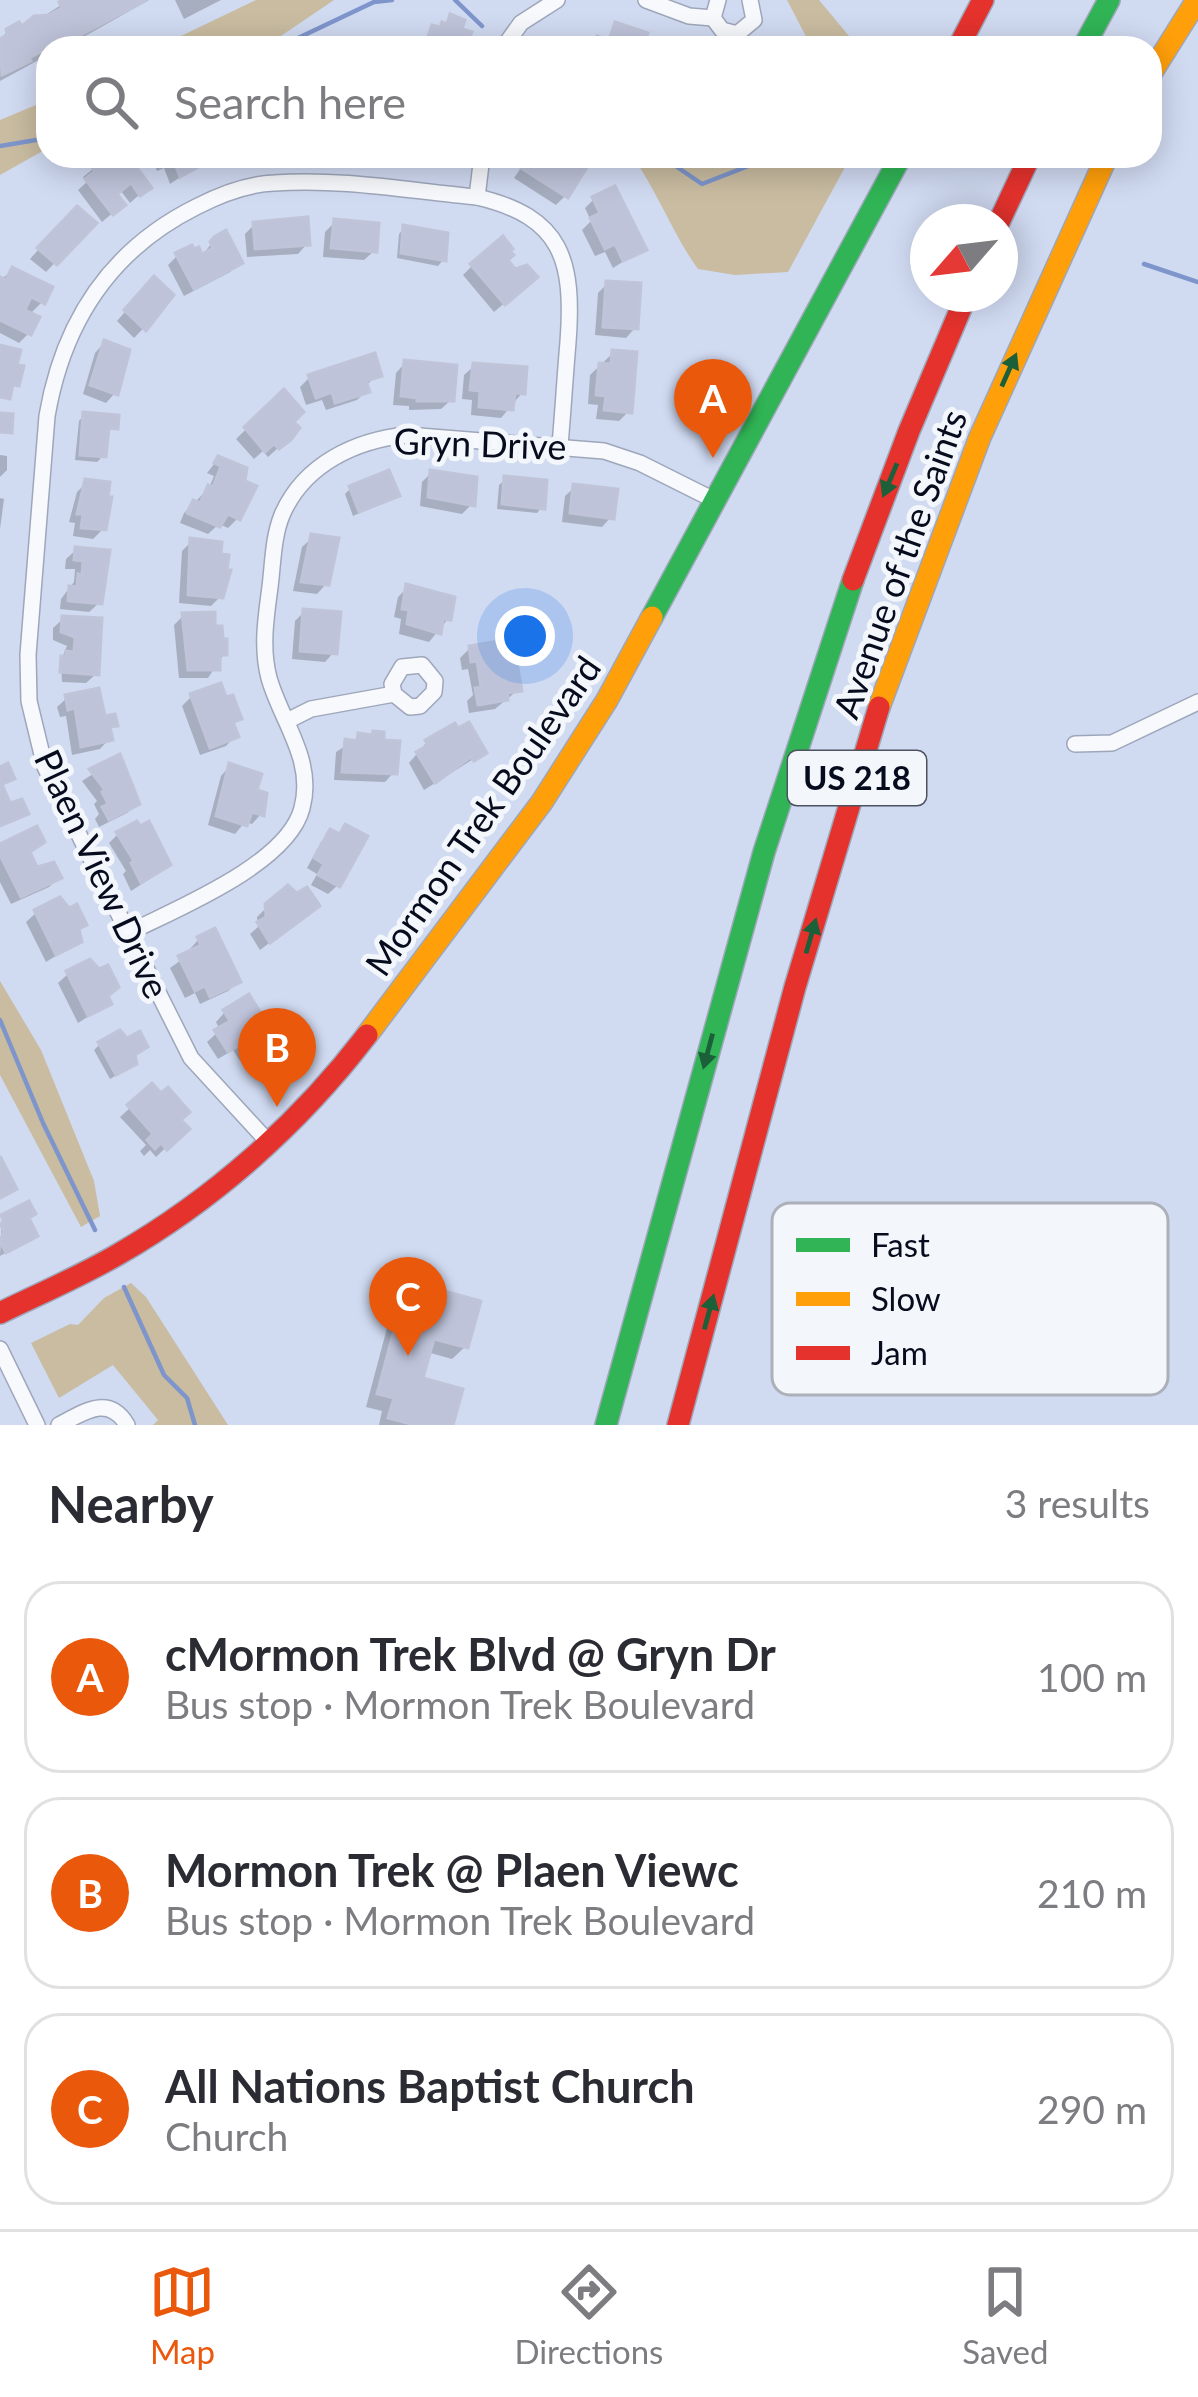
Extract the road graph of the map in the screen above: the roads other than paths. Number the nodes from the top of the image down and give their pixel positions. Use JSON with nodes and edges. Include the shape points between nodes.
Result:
{"nodes":[{"id":1,"x":557,"y":0,"type":"edge"},
{"id":2,"x":646,"y":0,"type":"edge"},
{"id":3,"x":718,"y":0,"type":"edge"},
{"id":4,"x":750,"y":0,"type":"edge"},
{"id":5,"x":983,"y":0,"type":"edge"},
{"id":6,"x":1109,"y":0,"type":"edge"},
{"id":7,"x":1186,"y":0,"type":"edge"},
{"id":8,"x":1196,"y":0,"type":"edge"},
{"id":9,"x":713,"y":18,"type":"junction"},
{"id":10,"x":512,"y":36,"type":"edge"},
{"id":11,"x":964,"y":36,"type":"edge"},
{"id":12,"x":1090,"y":36,"type":"edge"},
{"id":13,"x":1162,"y":48,"type":"edge"},
{"id":14,"x":1162,"y":53,"type":"edge"},
{"id":15,"x":481,"y":168,"type":"edge"},
{"id":16,"x":896,"y":168,"type":"edge"},
{"id":17,"x":1024,"y":168,"type":"edge"},
{"id":18,"x":1102,"y":168,"type":"edge"},
{"id":19,"x":477,"y":197,"type":"junction"},
{"id":20,"x":1007,"y":204,"type":"edge"},
{"id":21,"x":959,"y":312,"type":"edge"},
{"id":22,"x":560,"y":445,"type":"junction"},
{"id":23,"x":716,"y":501,"type":"junction"},
{"id":24,"x":394,"y":694,"type":"dead end"},
{"id":25,"x":1198,"y":702,"type":"edge"},
{"id":26,"x":286,"y":721,"type":"junction"},
{"id":27,"x":1075,"y":744,"type":"dead end"},
{"id":28,"x":128,"y":933,"type":"junction"},
{"id":29,"x":270,"y":1144,"type":"junction"},
{"id":30,"x":0,"y":1313,"type":"edge"},
{"id":31,"x":0,"y":1349,"type":"edge"},
{"id":32,"x":38,"y":1425,"type":"edge"},
{"id":33,"x":59,"y":1425,"type":"edge"},
{"id":34,"x":127,"y":1425,"type":"edge"},
{"id":35,"x":607,"y":1425,"type":"edge"},
{"id":36,"x":678,"y":1425,"type":"edge"}],
"edges":[{"from":1,"to":10,"type":"street"},
{"from":2,"to":9,"type":"street"},
{"from":3,"to":9,"type":"street"},
{"from":4,"to":9,"type":"street","via":[[754,20],[744,32],[729,34]]},
{"from":5,"to":11,"type":"main road"},
{"from":6,"to":12,"type":"main road"},
{"from":7,"to":13,"type":"main road"},
{"from":8,"to":14,"type":"main road"},
{"from":15,"to":19,"type":"street"},
{"from":16,"to":23,"type":"main road","name":"Mormon Trek Boulevard"},
{"from":17,"to":20,"type":"main road"},
{"from":36,"to":18,"type":"main road","name":"Avenue of the Saints","number":"US 218","one_way":true,"via":[[874,724],[973,454]]},
{"from":19,"to":22,"type":"street","name":"Plaen View Drive","via":[[533,217],[562,252],[570,314]]},
{"from":19,"to":28,"type":"street","name":"Plaen View Drive","via":[[307,182],[214,198],[127,253],[68,338],[47,416],[29,701],[45,766]]},
{"from":21,"to":35,"type":"main road","name":"Avenue of the Saints","number":"US 218","one_way":true,"via":[[886,488],[796,742]]},
{"from":22,"to":23,"type":"street","name":"Gryn Drive","via":[[624,456]]},
{"from":22,"to":26,"type":"street","name":"Gryn Drive","via":[[385,437],[315,471],[283,513],[268,600],[268,674]]},
{"from":23,"to":29,"type":"main road","name":"Mormon Trek Boulevard","via":[[542,802],[362,1042]]},
{"from":24,"to":26,"type":"street"},
{"from":25,"to":27,"type":"street","via":[[1112,742]]},
{"from":26,"to":28,"type":"street","name":"Gryn Drive","via":[[304,787],[291,832],[252,867]]},
{"from":28,"to":29,"type":"street","name":"Plaen View Drive","via":[[191,1058]]},
{"from":29,"to":30,"type":"main road","name":"Mormon Trek Boulevard","via":[[190,1210]]},
{"from":31,"to":32,"type":"street"},
{"from":33,"to":34,"type":"street","via":[[106,1406]]}]}
